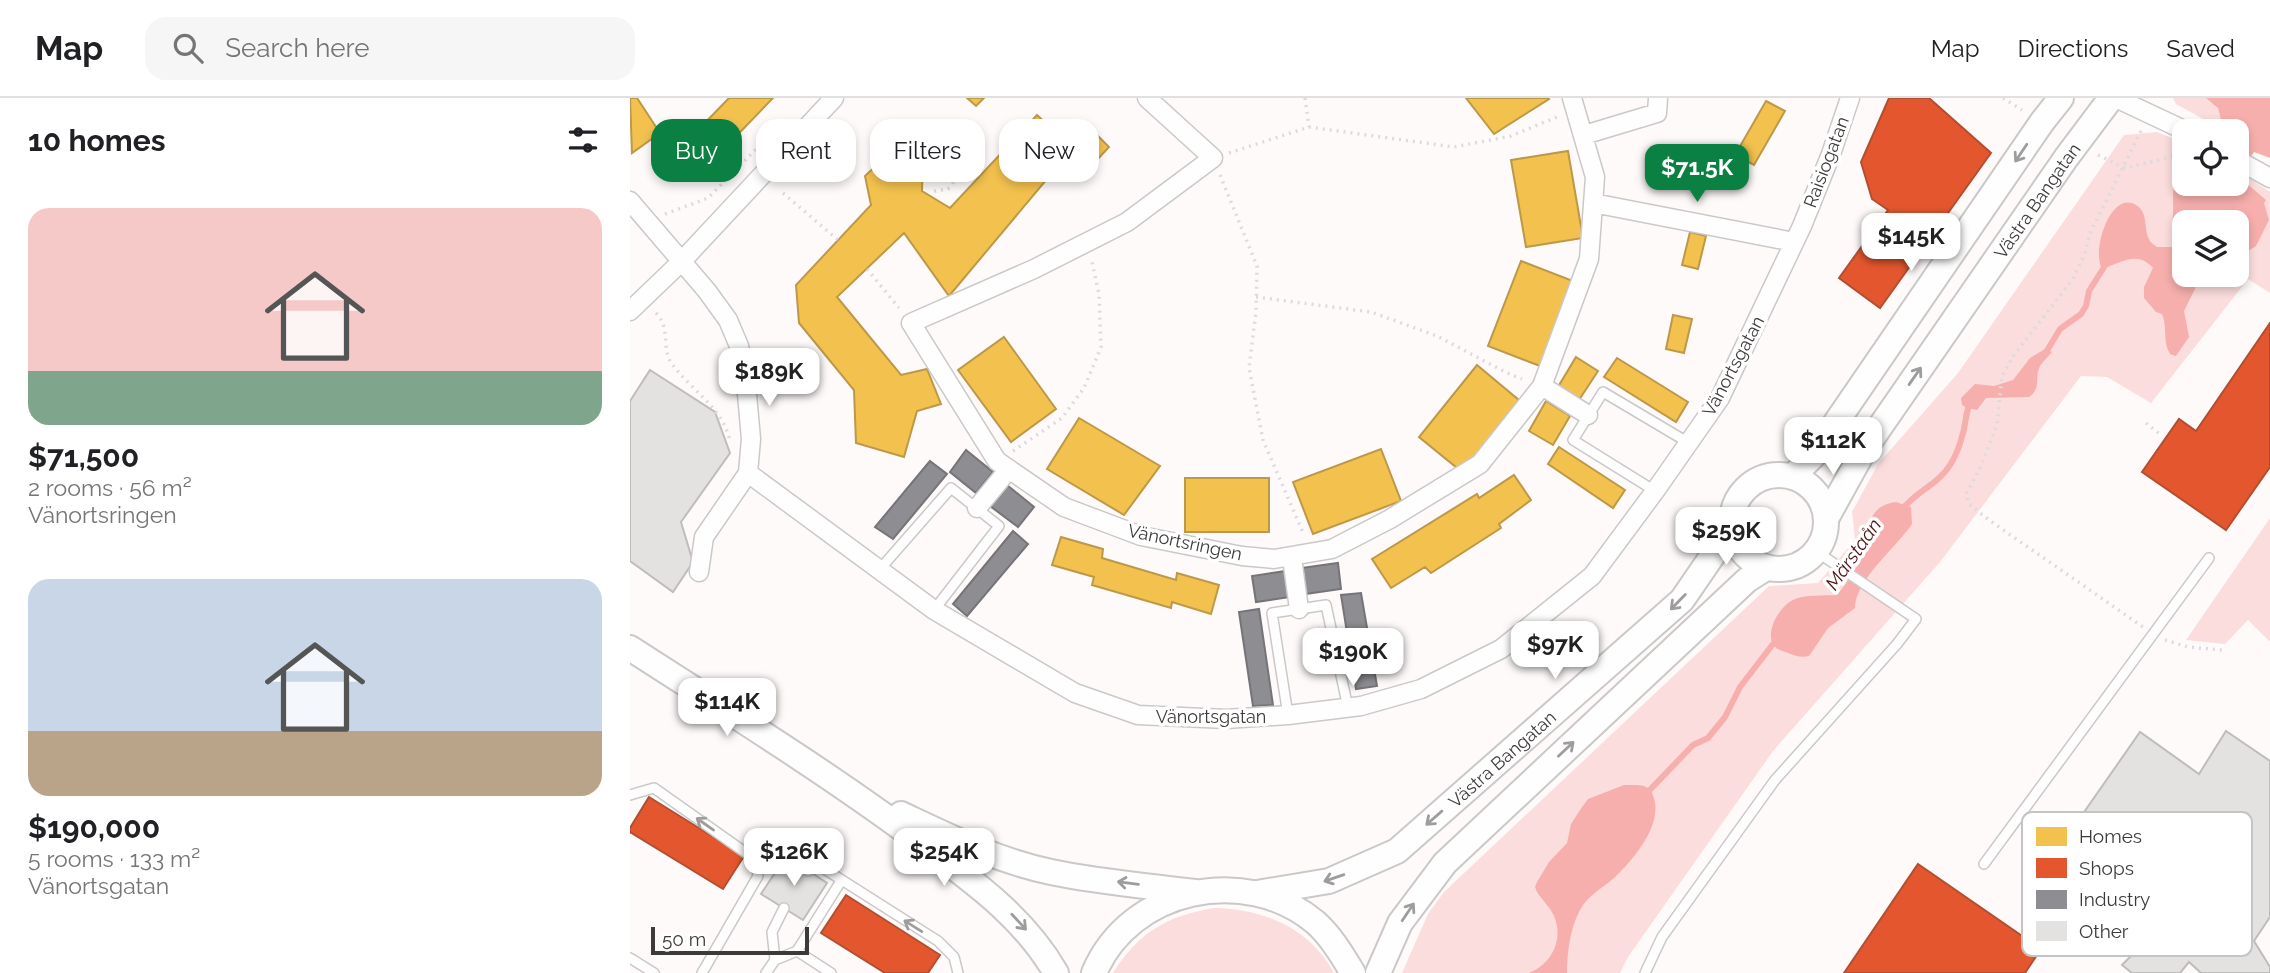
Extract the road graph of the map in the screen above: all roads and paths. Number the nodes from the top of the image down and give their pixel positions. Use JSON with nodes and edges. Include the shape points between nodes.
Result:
{"nodes":[{"id":1,"x":834,"y":98,"type":"edge"},
{"id":2,"x":1147,"y":98,"type":"edge"},
{"id":3,"x":1305,"y":98,"type":"edge"},
{"id":4,"x":1658,"y":98,"type":"edge"},
{"id":5,"x":1850,"y":98,"type":"edge"},
{"id":6,"x":2062,"y":98,"type":"edge"},
{"id":7,"x":2113,"y":98,"type":"edge"},
{"id":8,"x":1574,"y":104,"type":"edge"},
{"id":9,"x":2150,"y":115,"type":"junction"},
{"id":10,"x":2172,"y":125,"type":"edge"},
{"id":11,"x":1309,"y":127,"type":"junction"},
{"id":12,"x":1584,"y":135,"type":"junction"},
{"id":13,"x":756,"y":149,"type":"edge"},
{"id":14,"x":1213,"y":158,"type":"junction"},
{"id":15,"x":2249,"y":166,"type":"edge"},
{"id":16,"x":2270,"y":178,"type":"edge"},
{"id":17,"x":954,"y":182,"type":"edge"},
{"id":18,"x":934,"y":191,"type":"dead end"},
{"id":19,"x":783,"y":193,"type":"dead end"},
{"id":20,"x":630,"y":201,"type":"edge"},
{"id":21,"x":1593,"y":203,"type":"junction"},
{"id":22,"x":662,"y":215,"type":"dead end"},
{"id":23,"x":1798,"y":234,"type":"junction"},
{"id":24,"x":838,"y":240,"type":"dead end"},
{"id":25,"x":1087,"y":243,"type":"junction"},
{"id":26,"x":681,"y":262,"type":"junction"},
{"id":27,"x":867,"y":269,"type":"dead end"},
{"id":28,"x":1256,"y":298,"type":"junction"},
{"id":29,"x":630,"y":311,"type":"edge"},
{"id":30,"x":663,"y":320,"type":"dead end"},
{"id":31,"x":911,"y":323,"type":"junction"},
{"id":32,"x":1542,"y":386,"type":"junction"},
{"id":33,"x":1588,"y":415,"type":"junction"},
{"id":34,"x":2146,"y":423,"type":"dead end"},
{"id":35,"x":2161,"y":435,"type":"dead end"},
{"id":36,"x":1689,"y":443,"type":"junction"},
{"id":37,"x":732,"y":449,"type":"dead end"},
{"id":38,"x":1003,"y":465,"type":"junction"},
{"id":39,"x":748,"y":473,"type":"junction"},
{"id":40,"x":1793,"y":476,"type":"junction"},
{"id":41,"x":1655,"y":491,"type":"junction"},
{"id":42,"x":977,"y":508,"type":"junction"},
{"id":43,"x":1827,"y":517,"type":"junction"},
{"id":44,"x":1732,"y":527,"type":"junction"},
{"id":45,"x":1816,"y":552,"type":"junction"},
{"id":46,"x":1312,"y":553,"type":"junction"},
{"id":47,"x":1292,"y":558,"type":"junction"},
{"id":48,"x":2209,"y":558,"type":"dead end"},
{"id":49,"x":1766,"y":568,"type":"junction"},
{"id":50,"x":880,"y":569,"type":"junction"},
{"id":51,"x":699,"y":572,"type":"dead end"},
{"id":52,"x":1299,"y":609,"type":"junction"},
{"id":53,"x":934,"y":610,"type":"junction"},
{"id":54,"x":2153,"y":633,"type":"junction"},
{"id":55,"x":630,"y":648,"type":"edge"},
{"id":56,"x":2222,"y":650,"type":"dead end"},
{"id":57,"x":1348,"y":708,"type":"junction"},
{"id":58,"x":1288,"y":715,"type":"junction"},
{"id":59,"x":849,"y":789,"type":"junction"},
{"id":60,"x":630,"y":795,"type":"edge"},
{"id":61,"x":2022,"y":812,"type":"edge"},
{"id":62,"x":2022,"y":812,"type":"edge"},
{"id":63,"x":1984,"y":864,"type":"dead end"},
{"id":64,"x":808,"y":871,"type":"dead end"},
{"id":65,"x":841,"y":881,"type":"junction"},
{"id":66,"x":1195,"y":892,"type":"junction"},
{"id":67,"x":1257,"y":893,"type":"junction"},
{"id":68,"x":784,"y":908,"type":"dead end"},
{"id":69,"x":797,"y":951,"type":"junction"},
{"id":70,"x":630,"y":958,"type":"edge"},
{"id":71,"x":775,"y":960,"type":"junction"},
{"id":72,"x":654,"y":973,"type":"edge"},
{"id":73,"x":702,"y":973,"type":"edge"},
{"id":74,"x":766,"y":973,"type":"edge"},
{"id":75,"x":831,"y":973,"type":"edge"},
{"id":76,"x":957,"y":973,"type":"edge"},
{"id":77,"x":1056,"y":973,"type":"edge"},
{"id":78,"x":1094,"y":973,"type":"edge"},
{"id":79,"x":1353,"y":973,"type":"edge"},
{"id":80,"x":1378,"y":973,"type":"edge"},
{"id":81,"x":1645,"y":973,"type":"edge"}],
"edges":[{"from":1,"to":26,"type":"street"},
{"from":2,"to":14,"type":"street"},
{"from":3,"to":11,"type":"path"},
{"from":4,"to":12,"type":"street","via":[[1657,113]]},
{"from":5,"to":23,"type":"street","name":"Raisiogatan"},
{"from":6,"to":40,"type":"street","one_way":true,"via":[[1813,456]]},
{"from":7,"to":9,"type":"street"},
{"from":43,"to":7,"type":"street","name":"Västra Bangatan","one_way":true,"via":[[1864,450]]},
{"from":8,"to":11,"type":"path","via":[[1511,136],[1454,147]]},
{"from":8,"to":12,"type":"street","name":"Vänortsringen"},
{"from":9,"to":10,"type":"street"},
{"from":9,"to":54,"type":"path","via":[[2090,233],[2073,279],[2002,376],[1997,425],[1966,494],[1969,504],[1989,520]]},
{"from":11,"to":14,"type":"path"},
{"from":12,"to":21,"type":"street","name":"Vänortsringen","via":[[1595,177]]},
{"from":13,"to":22,"type":"path","via":[[708,198]]},
{"from":14,"to":25,"type":"street","via":[[1127,222]]},
{"from":14,"to":28,"type":"path","via":[[1257,266]]},
{"from":15,"to":16,"type":"street"},
{"from":17,"to":18,"type":"path","via":[[948,189]]},
{"from":19,"to":24,"type":"path"},
{"from":20,"to":26,"type":"street"},
{"from":21,"to":23,"type":"street"},
{"from":21,"to":32,"type":"street","name":"Vänortsringen","via":[[1589,259]]},
{"from":23,"to":36,"type":"street","name":"Vänortsgatan","via":[[1720,398]]},
{"from":25,"to":31,"type":"street"},
{"from":25,"to":38,"type":"path","via":[[1099,294],[1101,347],[1084,388],[1062,418]]},
{"from":26,"to":29,"type":"street"},
{"from":26,"to":39,"type":"street","via":[[728,320],[739,346],[750,407]]},
{"from":27,"to":31,"type":"path"},
{"from":28,"to":32,"type":"path","via":[[1371,312],[1437,336]]},
{"from":28,"to":46,"type":"path","via":[[1249,368],[1263,440]]},
{"from":30,"to":37,"type":"path","via":[[670,361],[727,426]]},
{"from":31,"to":38,"type":"street","name":"Vänortsringen"},
{"from":32,"to":33,"type":"street"},
{"from":32,"to":46,"type":"street","name":"Vänortsringen","via":[[1480,464],[1390,519],[1332,549]]},
{"from":33,"to":36,"type":"lane","via":[[1603,392]]},
{"from":33,"to":41,"type":"lane","via":[[1573,440]]},
{"from":34,"to":35,"type":"path"},
{"from":36,"to":41,"type":"street","name":"Vänortsgatan"},
{"from":38,"to":42,"type":"street"},
{"from":38,"to":47,"type":"street","name":"Vänortsringen","via":[[1064,507],[1141,536],[1242,556]]},
{"from":39,"to":50,"type":"street","name":"Vänortsgatan"},
{"from":39,"to":51,"type":"street","via":[[704,537]]},
{"from":40,"to":43,"type":"street","via":[[1821,499]]},
{"from":40,"to":44,"type":"street","name":"Västra Bangatan","via":[[1756,480],[1742,492],[1733,509]]},
{"from":41,"to":57,"type":"street","name":"Vänortsgatan","via":[[1592,576],[1501,649],[1422,689]]},
{"from":42,"to":50,"type":"lane","via":[[951,488]]},
{"from":42,"to":53,"type":"lane","via":[[999,526]]},
{"from":43,"to":45,"type":"street","name":"Västra Bangatan"},
{"from":44,"to":49,"type":"street","via":[[1737,545],[1749,559]]},
{"from":44,"to":67,"type":"street","name":"Västra Bangatan","one_way":true,"via":[[1682,600],[1397,851],[1329,881]]},
{"from":45,"to":49,"type":"street","via":[[1802,564]]},
{"from":45,"to":81,"type":"lane","via":[[1916,619],[1768,790],[1662,937]]},
{"from":46,"to":47,"type":"street","name":"Vänortsringen"},
{"from":47,"to":52,"type":"street"},
{"from":48,"to":54,"type":"lane"},
{"from":80,"to":49,"type":"street","name":"Västra Bangatan","one_way":true,"via":[[1400,923],[1445,863]]},
{"from":50,"to":53,"type":"street","name":"Vänortsgatan"},
{"from":52,"to":57,"type":"lane","via":[[1326,605]]},
{"from":52,"to":58,"type":"lane","via":[[1272,613]]},
{"from":53,"to":58,"type":"street","name":"Vänortsgatan","via":[[1075,693],[1138,715],[1226,719]]},
{"from":54,"to":56,"type":"path","via":[[2188,647]]},
{"from":54,"to":62,"type":"lane"},
{"from":55,"to":59,"type":"street"},
{"from":57,"to":58,"type":"street","name":"Vänortsgatan"},
{"from":66,"to":59,"type":"street","one_way":true,"via":[[1051,872],[1007,860]]},
{"from":59,"to":77,"type":"street","one_way":true,"via":[[988,892],[1019,920]]},
{"from":73,"to":60,"type":"lane","one_way":true,"via":[[758,876],[756,860],[654,788]]},
{"from":61,"to":63,"type":"lane"},
{"from":64,"to":65,"type":"lane","via":[[815,863]]},
{"from":65,"to":69,"type":"lane"},
{"from":76,"to":65,"type":"lane","one_way":true,"via":[[954,957],[938,941]]},
{"from":66,"to":67,"type":"street"},
{"from":66,"to":78,"type":"street","via":[[1166,901],[1139,917],[1116,938]]},
{"from":67,"to":79,"type":"street","via":[[1315,922]]},
{"from":68,"to":71,"type":"lane","via":[[772,932]]},
{"from":69,"to":71,"type":"lane"},
{"from":69,"to":75,"type":"lane"},
{"from":70,"to":72,"type":"lane"},
{"from":71,"to":74,"type":"lane"}]}
